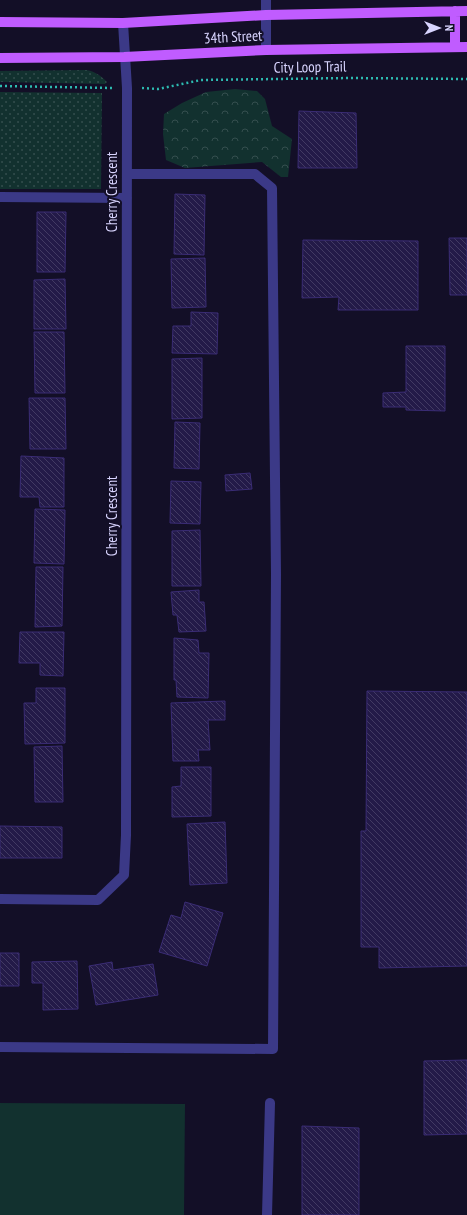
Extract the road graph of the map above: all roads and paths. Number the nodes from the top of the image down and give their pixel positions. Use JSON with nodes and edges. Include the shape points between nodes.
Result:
{"nodes":[{"id":1,"x":266,"y":0,"type":"edge"},
{"id":2,"x":455,"y":11,"type":"junction"},
{"id":3,"x":467,"y":11,"type":"edge"},
{"id":4,"x":266,"y":15,"type":"junction"},
{"id":5,"x":0,"y":22,"type":"edge"},
{"id":6,"x":123,"y":23,"type":"junction"},
{"id":7,"x":455,"y":47,"type":"junction"},
{"id":8,"x":467,"y":47,"type":"edge"},
{"id":9,"x":266,"y":50,"type":"junction"},
{"id":10,"x":124,"y":57,"type":"junction"},
{"id":11,"x":0,"y":58,"type":"edge"},
{"id":12,"x":467,"y":79,"type":"edge"},
{"id":13,"x":0,"y":86,"type":"edge"},
{"id":14,"x":108,"y":87,"type":"dead end"},
{"id":15,"x":155,"y":88,"type":"dead end"},
{"id":16,"x":127,"y":174,"type":"junction"},
{"id":17,"x":0,"y":197,"type":"edge"},
{"id":18,"x":127,"y":198,"type":"junction"},
{"id":19,"x":0,"y":899,"type":"edge"},
{"id":20,"x":0,"y":1047,"type":"edge"},
{"id":21,"x":270,"y":1103,"type":"dead end"},
{"id":22,"x":267,"y":1215,"type":"edge"}],
"edges":[{"from":1,"to":4,"type":"street"},
{"from":2,"to":3,"type":"main road","name":"34th Street"},
{"from":2,"to":4,"type":"main road","name":"34th Street"},
{"from":2,"to":7,"type":"main road"},
{"from":4,"to":6,"type":"main road","name":"34th Street"},
{"from":4,"to":9,"type":"street"},
{"from":5,"to":6,"type":"main road","name":"34th Street"},
{"from":6,"to":10,"type":"street","name":"Cherry Crescent"},
{"from":7,"to":8,"type":"main road","name":"34th Street"},
{"from":7,"to":9,"type":"main road","name":"34th Street"},
{"from":9,"to":10,"type":"main road","name":"34th Street"},
{"from":10,"to":11,"type":"main road","name":"34th Street"},
{"from":10,"to":16,"type":"street","name":"Cherry Crescent","via":[[127,88]]},
{"from":12,"to":15,"type":"path","name":"City Loop Trail","via":[[201,80]]},
{"from":13,"to":14,"type":"path"},
{"from":16,"to":18,"type":"street","name":"Cherry Crescent"},
{"from":16,"to":20,"type":"street","via":[[255,174],[272,188],[276,574],[273,1049]]},
{"from":17,"to":18,"type":"street"},
{"from":18,"to":19,"type":"street","name":"Cherry Crescent","via":[[124,875],[98,900]]},
{"from":21,"to":22,"type":"street"}]}
